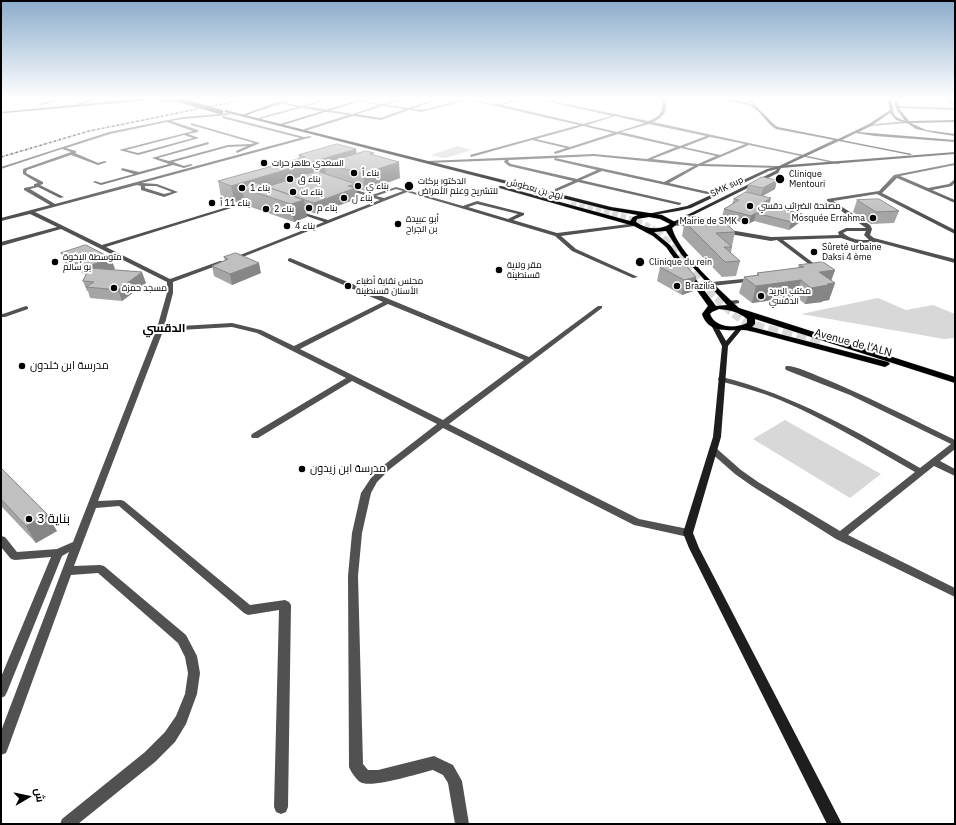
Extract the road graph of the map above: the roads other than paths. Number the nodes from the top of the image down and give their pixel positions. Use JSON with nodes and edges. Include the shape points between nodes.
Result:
{"nodes":[{"id":1,"x":95,"y":138,"type":"edge"},
{"id":2,"x":170,"y":138,"type":"edge"},
{"id":3,"x":195,"y":138,"type":"edge"},
{"id":4,"x":238,"y":138,"type":"edge"},
{"id":5,"x":307,"y":138,"type":"joint"},
{"id":6,"x":320,"y":138,"type":"edge"},
{"id":7,"x":329,"y":138,"type":"edge"},
{"id":8,"x":334,"y":138,"type":"edge"},
{"id":9,"x":536,"y":138,"type":"edge"},
{"id":10,"x":603,"y":138,"type":"edge"},
{"id":11,"x":638,"y":138,"type":"edge"},
{"id":12,"x":706,"y":138,"type":"edge"},
{"id":13,"x":716,"y":138,"type":"edge"},
{"id":14,"x":824,"y":138,"type":"edge"},
{"id":15,"x":842,"y":138,"type":"edge"},
{"id":16,"x":912,"y":138,"type":"edge"},
{"id":17,"x":531,"y":139,"type":"junction"},
{"id":18,"x":837,"y":140,"type":"junction"},
{"id":19,"x":955,"y":141,"type":"edge"},
{"id":20,"x":208,"y":143,"type":"dead end"},
{"id":21,"x":258,"y":143,"type":"junction"},
{"id":22,"x":253,"y":144,"type":"junction"},
{"id":23,"x":748,"y":145,"type":"junction"},
{"id":24,"x":272,"y":147,"type":"junction"},
{"id":25,"x":681,"y":147,"type":"junction"},
{"id":26,"x":62,"y":148,"type":"junction"},
{"id":27,"x":570,"y":148,"type":"junction"},
{"id":28,"x":75,"y":152,"type":"junction"},
{"id":29,"x":70,"y":153,"type":"junction"},
{"id":30,"x":955,"y":153,"type":"edge"},
{"id":31,"x":594,"y":155,"type":"junction"},
{"id":32,"x":917,"y":155,"type":"junction"},
{"id":33,"x":546,"y":156,"type":"junction"},
{"id":34,"x":720,"y":156,"type":"junction"},
{"id":35,"x":804,"y":156,"type":"junction"},
{"id":36,"x":93,"y":158,"type":"junction"},
{"id":37,"x":507,"y":158,"type":"junction"},
{"id":38,"x":86,"y":159,"type":"junction"},
{"id":39,"x":556,"y":159,"type":"dead end"},
{"id":40,"x":458,"y":160,"type":"junction"},
{"id":41,"x":648,"y":160,"type":"junction"},
{"id":42,"x":427,"y":162,"type":"junction"},
{"id":43,"x":172,"y":163,"type":"junction"},
{"id":44,"x":838,"y":163,"type":"junction"},
{"id":45,"x":955,"y":164,"type":"edge"},
{"id":46,"x":698,"y":165,"type":"junction"},
{"id":47,"x":780,"y":167,"type":"junction"},
{"id":48,"x":1,"y":168,"type":"edge"},
{"id":49,"x":122,"y":169,"type":"dead end"},
{"id":50,"x":602,"y":169,"type":"junction"},
{"id":51,"x":138,"y":173,"type":"junction"},
{"id":52,"x":896,"y":176,"type":"junction"},
{"id":53,"x":955,"y":180,"type":"edge"},
{"id":54,"x":577,"y":181,"type":"junction"},
{"id":55,"x":95,"y":182,"type":"dead end"},
{"id":56,"x":136,"y":183,"type":"junction"},
{"id":57,"x":483,"y":183,"type":"dead end"},
{"id":58,"x":666,"y":183,"type":"junction"},
{"id":59,"x":143,"y":185,"type":"junction"},
{"id":60,"x":338,"y":185,"type":"edge"},
{"id":61,"x":490,"y":185,"type":"dead end"},
{"id":62,"x":38,"y":186,"type":"junction"},
{"id":63,"x":557,"y":190,"type":"dead end"},
{"id":64,"x":926,"y":190,"type":"junction"},
{"id":65,"x":407,"y":191,"type":"junction"},
{"id":66,"x":708,"y":192,"type":"dead end"},
{"id":67,"x":877,"y":192,"type":"junction"},
{"id":68,"x":372,"y":196,"type":"junction"},
{"id":69,"x":62,"y":197,"type":"dead end"},
{"id":70,"x":259,"y":197,"type":"edge"},
{"id":71,"x":384,"y":200,"type":"junction"},
{"id":72,"x":955,"y":202,"type":"edge"},
{"id":73,"x":679,"y":204,"type":"dead end"},
{"id":74,"x":55,"y":206,"type":"junction"},
{"id":75,"x":463,"y":208,"type":"junction"},
{"id":76,"x":292,"y":209,"type":"edge"},
{"id":77,"x":31,"y":212,"type":"junction"},
{"id":78,"x":1,"y":214,"type":"edge"},
{"id":79,"x":648,"y":215,"type":"junction"},
{"id":80,"x":9,"y":218,"type":"junction"},
{"id":81,"x":1,"y":220,"type":"edge"},
{"id":82,"x":508,"y":221,"type":"junction"},
{"id":83,"x":328,"y":222,"type":"junction"},
{"id":84,"x":635,"y":224,"type":"junction"},
{"id":85,"x":672,"y":225,"type":"junction"},
{"id":86,"x":697,"y":226,"type":"edge"},
{"id":87,"x":62,"y":227,"type":"junction"},
{"id":88,"x":643,"y":228,"type":"junction"},
{"id":89,"x":869,"y":229,"type":"junction"},
{"id":90,"x":720,"y":230,"type":"edge"},
{"id":91,"x":955,"y":232,"type":"edge"},
{"id":92,"x":557,"y":235,"type":"junction"},
{"id":93,"x":843,"y":236,"type":"junction"},
{"id":94,"x":777,"y":238,"type":"junction"},
{"id":95,"x":876,"y":241,"type":"junction"},
{"id":96,"x":1,"y":244,"type":"edge"},
{"id":97,"x":102,"y":247,"type":"junction"},
{"id":98,"x":290,"y":260,"type":"dead end"},
{"id":99,"x":955,"y":261,"type":"edge"},
{"id":100,"x":810,"y":263,"type":"edge"},
{"id":101,"x":635,"y":277,"type":"dead end"},
{"id":102,"x":757,"y":279,"type":"edge"},
{"id":103,"x":170,"y":281,"type":"junction"},
{"id":104,"x":712,"y":284,"type":"junction"},
{"id":105,"x":388,"y":302,"type":"junction"},
{"id":106,"x":600,"y":307,"type":"dead end"},
{"id":107,"x":26,"y":308,"type":"dead end"},
{"id":108,"x":740,"y":308,"type":"junction"},
{"id":109,"x":708,"y":310,"type":"junction"},
{"id":110,"x":1,"y":315,"type":"edge"},
{"id":111,"x":714,"y":324,"type":"junction"},
{"id":112,"x":160,"y":329,"type":"junction"},
{"id":113,"x":741,"y":329,"type":"junction"},
{"id":114,"x":824,"y":345,"type":"tunnel mouth"},
{"id":115,"x":725,"y":346,"type":"junction"},
{"id":116,"x":294,"y":349,"type":"junction"},
{"id":117,"x":530,"y":360,"type":"junction"},
{"id":118,"x":789,"y":368,"type":"dead end"},
{"id":119,"x":352,"y":378,"type":"junction"},
{"id":120,"x":722,"y":379,"type":"junction"},
{"id":121,"x":955,"y":381,"type":"edge"},
{"id":122,"x":955,"y":387,"type":"edge"},
{"id":123,"x":443,"y":424,"type":"junction"},
{"id":124,"x":255,"y":436,"type":"dead end"},
{"id":125,"x":955,"y":444,"type":"edge"},
{"id":126,"x":713,"y":450,"type":"junction"},
{"id":127,"x":934,"y":462,"type":"junction"},
{"id":128,"x":921,"y":472,"type":"junction"},
{"id":129,"x":955,"y":473,"type":"edge"},
{"id":130,"x":92,"y":506,"type":"junction"},
{"id":131,"x":688,"y":533,"type":"junction"},
{"id":132,"x":840,"y":536,"type":"junction"},
{"id":133,"x":1,"y":540,"type":"edge"},
{"id":134,"x":76,"y":546,"type":"junction"},
{"id":135,"x":58,"y":553,"type":"junction"},
{"id":136,"x":67,"y":571,"type":"junction"},
{"id":137,"x":955,"y":592,"type":"edge"},
{"id":138,"x":1,"y":692,"type":"edge"},
{"id":139,"x":1,"y":748,"type":"edge"},
{"id":140,"x":281,"y":807,"type":"dead end"},
{"id":141,"x":67,"y":824,"type":"edge"},
{"id":142,"x":462,"y":824,"type":"edge"},
{"id":143,"x":835,"y":824,"type":"edge"}],
"edges":[{"from":1,"to":26,"type":"street"},
{"from":2,"to":3,"type":"street","via":[[121,150],[138,154]]},
{"from":4,"to":21,"type":"street"},
{"from":5,"to":24,"type":"street"},
{"from":5,"to":57,"type":"main road"},
{"from":6,"to":7,"type":"main road","name":"نهج بن بعطوش","via":[[573,204]]},
{"from":8,"to":42,"type":"main road","name":"نهج بن بعطوش"},
{"from":9,"to":17,"type":"street"},
{"from":10,"to":27,"type":"street"},
{"from":11,"to":25,"type":"street"},
{"from":12,"to":25,"type":"street"},
{"from":13,"to":23,"type":"street"},
{"from":14,"to":18,"type":"main road"},
{"from":15,"to":18,"type":"main road"},
{"from":16,"to":19,"type":"main road"},
{"from":17,"to":27,"type":"street"},
{"from":17,"to":40,"type":"street"},
{"from":18,"to":32,"type":"main road"},
{"from":18,"to":35,"type":"main road"},
{"from":20,"to":43,"type":"street","via":[[154,158]]},
{"from":21,"to":22,"type":"street"},
{"from":21,"to":24,"type":"street"},
{"from":22,"to":43,"type":"street","via":[[228,146]]},
{"from":22,"to":43,"type":"street","via":[[242,151],[184,166]]},
{"from":23,"to":34,"type":"street"},
{"from":23,"to":35,"type":"street"},
{"from":24,"to":56,"type":"street"},
{"from":25,"to":34,"type":"street"},
{"from":25,"to":41,"type":"street"},
{"from":26,"to":28,"type":"street"},
{"from":26,"to":48,"type":"street"},
{"from":27,"to":31,"type":"street"},
{"from":27,"to":33,"type":"street"},
{"from":28,"to":29,"type":"street"},
{"from":28,"to":36,"type":"street"},
{"from":29,"to":38,"type":"street"},
{"from":29,"to":62,"type":"street","via":[[25,169],[24,173],[41,183],[36,185]]},
{"from":30,"to":32,"type":"main road"},
{"from":31,"to":33,"type":"street"},
{"from":31,"to":41,"type":"street"},
{"from":32,"to":44,"type":"main road"},
{"from":33,"to":37,"type":"street"},
{"from":34,"to":46,"type":"street"},
{"from":35,"to":44,"type":"street"},
{"from":35,"to":47,"type":"main road"},
{"from":36,"to":38,"type":"street"},
{"from":36,"to":38,"type":"street","via":[[105,163],[99,164]]},
{"from":37,"to":40,"type":"street"},
{"from":37,"to":54,"type":"street","via":[[506,162],[510,165]]},
{"from":39,"to":50,"type":"street"},
{"from":40,"to":42,"type":"street"},
{"from":41,"to":46,"type":"street"},
{"from":42,"to":79,"type":"main road","name":"نهج بن بعطوش","via":[[611,209]]},
{"from":43,"to":51,"type":"street"},
{"from":44,"to":47,"type":"main road"},
{"from":45,"to":52,"type":"street"},
{"from":46,"to":47,"type":"street"},
{"from":46,"to":58,"type":"street"},
{"from":47,"to":79,"type":"main road","via":[[768,170],[684,209]]},
{"from":47,"to":85,"type":"main road","name":"SMK sup","via":[[777,172]]},
{"from":49,"to":51,"type":"street"},
{"from":50,"to":54,"type":"street"},
{"from":50,"to":58,"type":"street"},
{"from":51,"to":55,"type":"street","via":[[101,184]]},
{"from":52,"to":64,"type":"street"},
{"from":52,"to":67,"type":"street"},
{"from":53,"to":64,"type":"street","via":[[950,185]]},
{"from":54,"to":63,"type":"street"},
{"from":54,"to":73,"type":"street"},
{"from":56,"to":59,"type":"street"},
{"from":56,"to":74,"type":"street"},
{"from":58,"to":66,"type":"street"},
{"from":59,"to":59,"type":"street","via":[[143,189],[164,196],[176,192],[157,185]]},
{"from":60,"to":68,"type":"street"},
{"from":61,"to":84,"type":"main road","name":"نهج بن بعطوش"},
{"from":62,"to":69,"type":"street"},
{"from":62,"to":74,"type":"street","via":[[26,189]]},
{"from":64,"to":72,"type":"street"},
{"from":65,"to":68,"type":"street","via":[[396,188]]},
{"from":65,"to":71,"type":"street"},
{"from":65,"to":75,"type":"street"},
{"from":67,"to":89,"type":"street","via":[[829,200],[866,223]]},
{"from":67,"to":91,"type":"street"},
{"from":68,"to":71,"type":"street"},
{"from":70,"to":97,"type":"street"},
{"from":71,"to":83,"type":"street"},
{"from":74,"to":77,"type":"street"},
{"from":75,"to":82,"type":"street"},
{"from":75,"to":82,"type":"street","via":[[477,202],[522,214]]},
{"from":76,"to":83,"type":"street"},
{"from":77,"to":80,"type":"street"},
{"from":77,"to":87,"type":"street"},
{"from":78,"to":80,"type":"street"},
{"from":79,"to":84,"type":"main road","via":[[635,218]]},
{"from":79,"to":85,"type":"main road","name":"نهج بن بعطوش","via":[[666,218]]},
{"from":80,"to":81,"type":"street"},
{"from":82,"to":92,"type":"street"},
{"from":83,"to":103,"type":"street"},
{"from":84,"to":88,"type":"main road","name":"نهج بن بعطوش"},
{"from":84,"to":92,"type":"street"},
{"from":85,"to":86,"type":"street"},
{"from":85,"to":88,"type":"main road","via":[[654,230]]},
{"from":85,"to":104,"type":"main road","via":[[673,238]]},
{"from":87,"to":96,"type":"street"},
{"from":87,"to":97,"type":"street"},
{"from":88,"to":109,"type":"main road","name":"نهج بن بعطوش","via":[[668,246],[712,306]]},
{"from":89,"to":93,"type":"street","via":[[844,230],[840,233]]},
{"from":89,"to":95,"type":"street","via":[[867,235]]},
{"from":90,"to":94,"type":"street"},
{"from":92,"to":101,"type":"street","via":[[574,250]]},
{"from":93,"to":94,"type":"street"},
{"from":93,"to":95,"type":"street","via":[[855,241]]},
{"from":94,"to":100,"type":"street"},
{"from":95,"to":99,"type":"street"},
{"from":97,"to":103,"type":"street"},
{"from":98,"to":105,"type":"street"},
{"from":102,"to":104,"type":"street"},
{"from":103,"to":112,"type":"street","via":[[171,288]]},
{"from":104,"to":108,"type":"main road","via":[[728,303]]},
{"from":105,"to":116,"type":"street"},
{"from":105,"to":117,"type":"street"},
{"from":106,"to":117,"type":"street"},
{"from":107,"to":110,"type":"street"},
{"from":108,"to":109,"type":"main road"},
{"from":108,"to":113,"type":"main road","via":[[752,321],[748,327]]},
{"from":108,"to":121,"type":"main road"},
{"from":109,"to":111,"type":"main road","via":[[706,316]]},
{"from":111,"to":113,"type":"main road","name":"Avenue de l'ALN","via":[[724,328]]},
{"from":111,"to":115,"type":"main road"},
{"from":112,"to":116,"type":"street","via":[[232,325],[259,332]]},
{"from":112,"to":130,"type":"street"},
{"from":113,"to":115,"type":"main road"},
{"from":113,"to":122,"type":"main road","name":"Avenue de l'ALN","via":[[759,331],[904,369]]},
{"from":114,"to":121,"type":"main road"},
{"from":115,"to":120,"type":"main road"},
{"from":116,"to":119,"type":"street"},
{"from":117,"to":123,"type":"street"},
{"from":118,"to":125,"type":"street","via":[[856,394]]},
{"from":119,"to":123,"type":"street"},
{"from":119,"to":124,"type":"street"},
{"from":120,"to":126,"type":"main road","via":[[717,437]]},
{"from":120,"to":128,"type":"street","via":[[763,390],[787,400],[827,419]]},
{"from":123,"to":131,"type":"street","via":[[638,522]]},
{"from":123,"to":142,"type":"street","via":[[387,467],[366,493],[357,533],[353,576],[356,767],[365,777],[378,777],[434,763],[448,770],[455,781]]},
{"from":125,"to":127,"type":"street"},
{"from":126,"to":131,"type":"main road"},
{"from":126,"to":132,"type":"street","via":[[755,484]]},
{"from":127,"to":128,"type":"street"},
{"from":127,"to":129,"type":"street"},
{"from":128,"to":132,"type":"street"},
{"from":130,"to":134,"type":"street"},
{"from":130,"to":140,"type":"street","via":[[121,503],[248,610],[285,605]]},
{"from":131,"to":143,"type":"main road"},
{"from":132,"to":137,"type":"street"},
{"from":133,"to":135,"type":"street","via":[[15,556]]},
{"from":134,"to":135,"type":"street"},
{"from":134,"to":136,"type":"street"},
{"from":135,"to":138,"type":"street"},
{"from":136,"to":139,"type":"street"},
{"from":136,"to":141,"type":"street","via":[[100,569],[182,639],[191,656],[194,673],[189,701],[170,737],[150,757]]}]}
